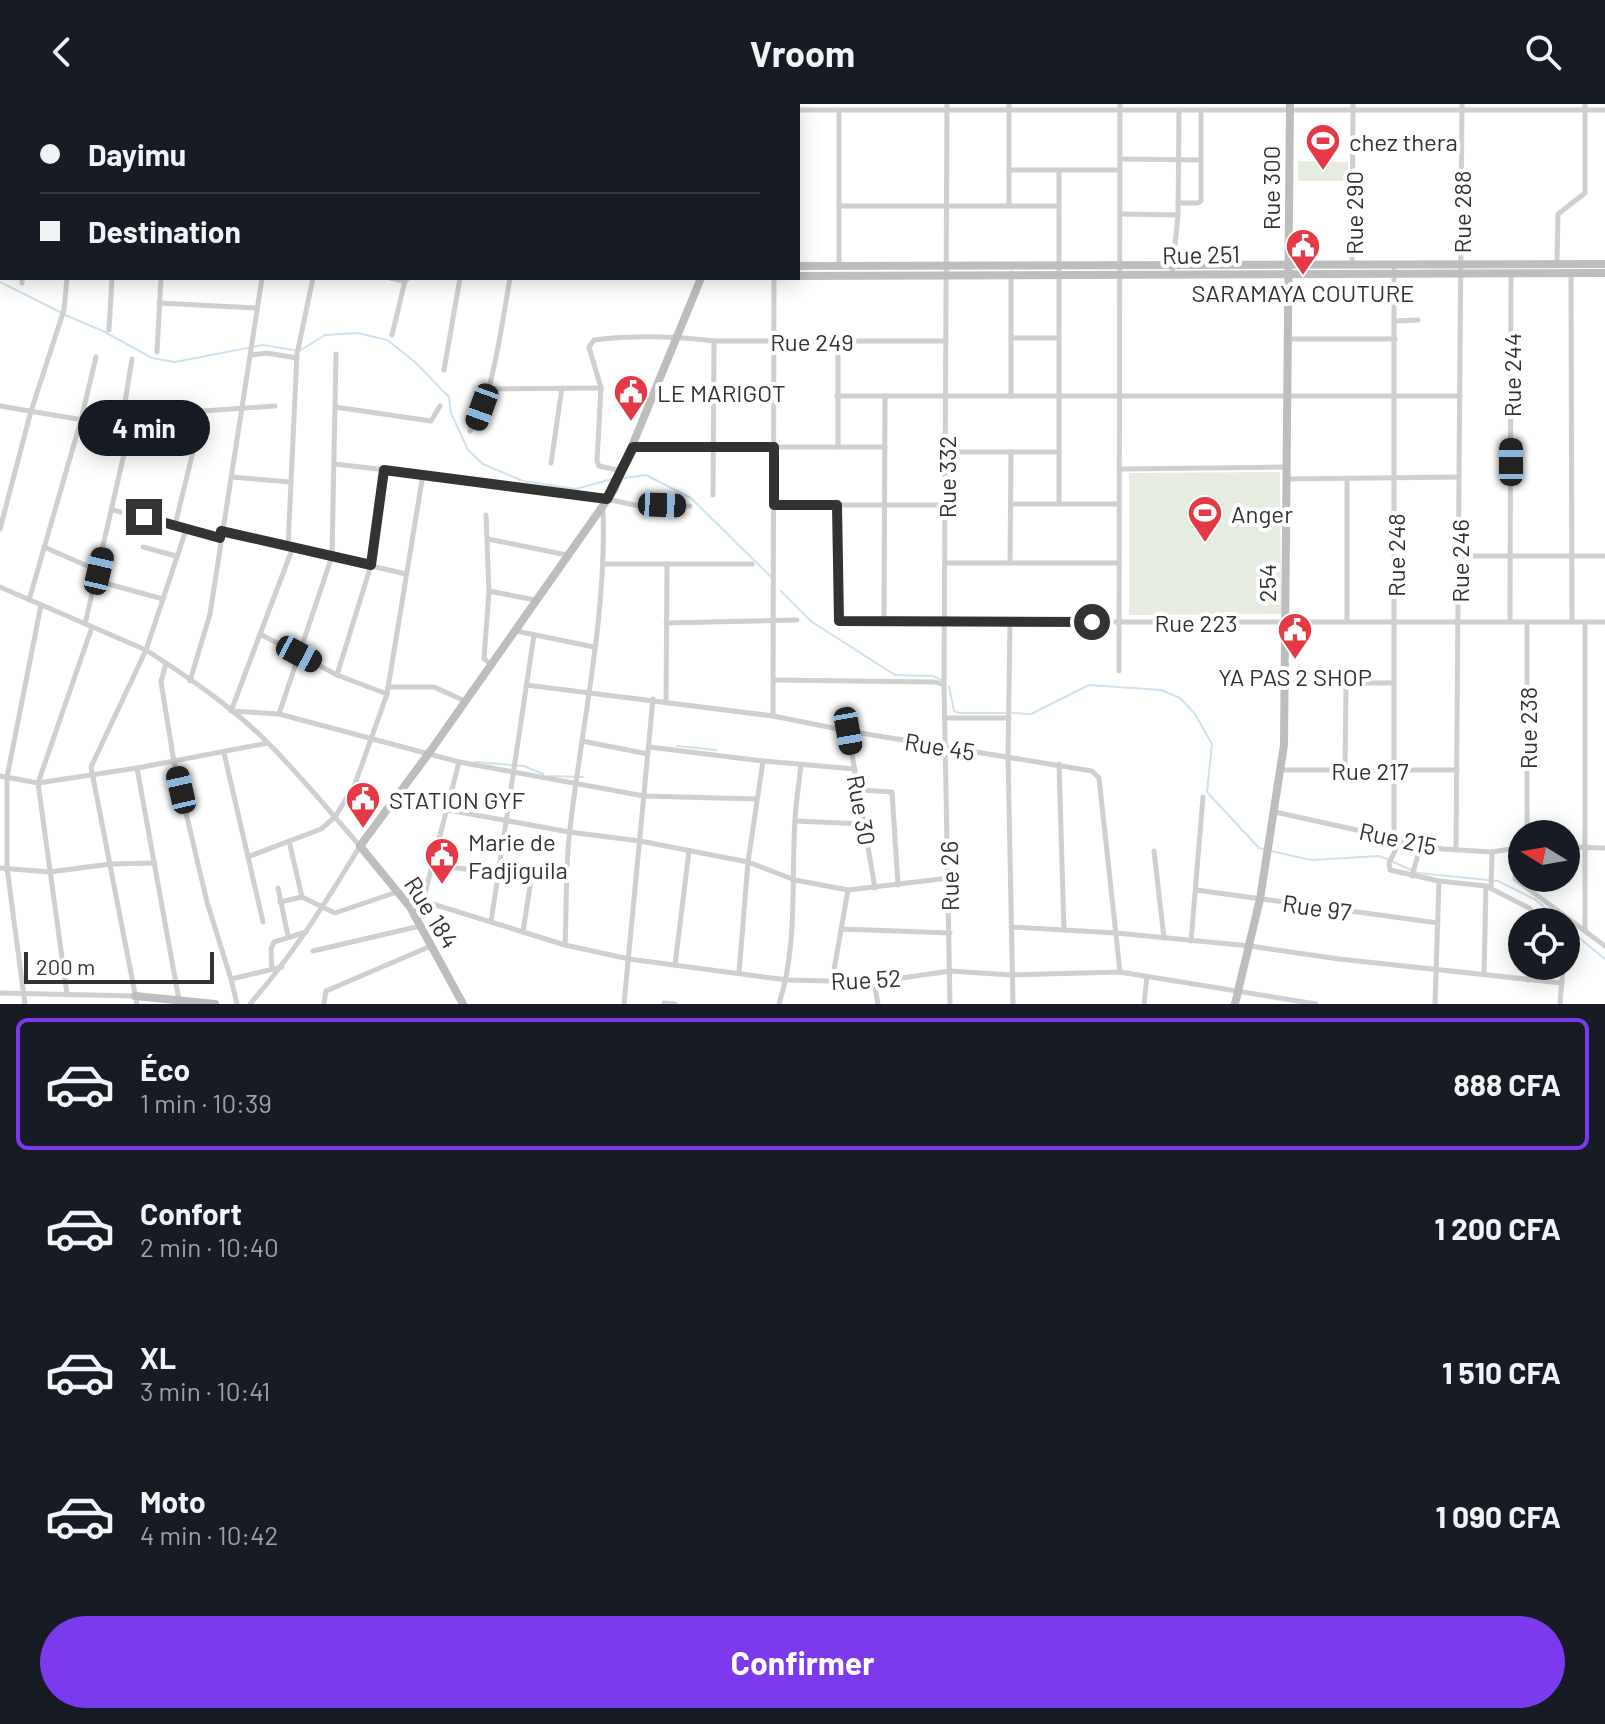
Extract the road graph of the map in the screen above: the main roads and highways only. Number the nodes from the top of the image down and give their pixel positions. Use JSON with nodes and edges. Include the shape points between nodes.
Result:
{"nodes":[{"id":1,"x":1290,"y":107,"type":"edge"},
{"id":2,"x":1605,"y":264,"type":"edge"},
{"id":3,"x":800,"y":266,"type":"edge"},
{"id":4,"x":1461,"y":268,"type":"junction"},
{"id":5,"x":1289,"y":269,"type":"junction"},
{"id":6,"x":1173,"y":270,"type":"junction"},
{"id":7,"x":1605,"y":273,"type":"edge"},
{"id":8,"x":800,"y":276,"type":"edge"},
{"id":9,"x":700,"y":280,"type":"edge"},
{"id":10,"x":136,"y":1000,"type":"edge"},
{"id":11,"x":215,"y":1004,"type":"edge"},
{"id":12,"x":463,"y":1004,"type":"edge"},
{"id":13,"x":1235,"y":1004,"type":"edge"}],
"edges":[{"from":1,"to":5,"type":"main road","name":"Rue 300"},
{"from":2,"to":4,"type":"main road","name":"Rue 251"},
{"from":3,"to":6,"type":"main road","name":"Rue 251","via":[[1119,264]]},
{"from":4,"to":5,"type":"main road","name":"Rue 251"},
{"from":4,"to":7,"type":"main road","name":"Rue 251"},
{"from":5,"to":6,"type":"main road","name":"Rue 251"},
{"from":5,"to":13,"type":"main road","name":"254","via":[[1282,770]]},
{"from":6,"to":8,"type":"main road","name":"Rue 251","via":[[1058,276]]},
{"from":9,"to":12,"type":"main road","name":"Rue 184","via":[[605,503],[360,846],[410,907]]},
{"from":10,"to":11,"type":"main road"}]}
